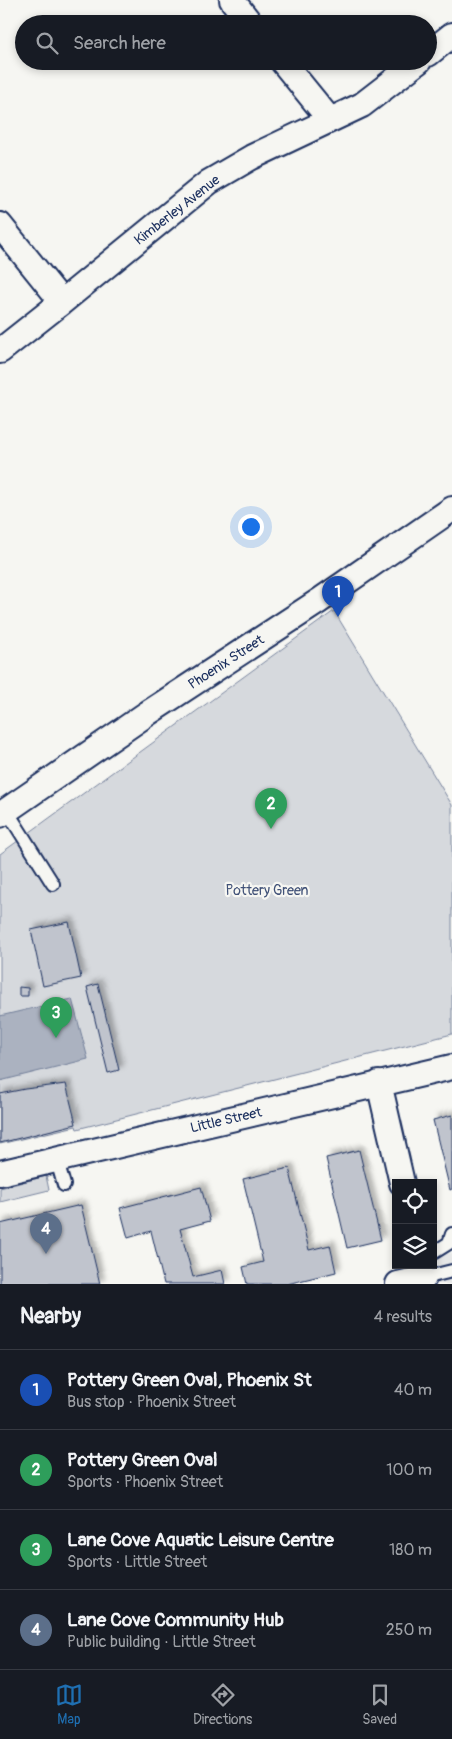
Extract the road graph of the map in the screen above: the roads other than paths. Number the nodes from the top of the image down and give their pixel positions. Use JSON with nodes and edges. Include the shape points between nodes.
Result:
{"nodes":[{"id":1,"x":232,"y":0,"type":"edge"},
{"id":2,"x":244,"y":15,"type":"edge"},
{"id":3,"x":452,"y":35,"type":"edge"},
{"id":4,"x":437,"y":47,"type":"edge"},
{"id":5,"x":289,"y":70,"type":"edge"},
{"id":6,"x":407,"y":70,"type":"edge"},
{"id":7,"x":330,"y":120,"type":"junction"},
{"id":8,"x":0,"y":225,"type":"edge"},
{"id":9,"x":62,"y":302,"type":"junction"},
{"id":10,"x":0,"y":351,"type":"edge"},
{"id":11,"x":452,"y":509,"type":"edge"},
{"id":12,"x":4,"y":813,"type":"edge"},
{"id":13,"x":53,"y":884,"type":"dead end"},
{"id":14,"x":452,"y":1067,"type":"edge"},
{"id":15,"x":379,"y":1083,"type":"junction"},
{"id":16,"x":57,"y":1161,"type":"junction"},
{"id":17,"x":0,"y":1173,"type":"edge"},
{"id":18,"x":401,"y":1179,"type":"edge"},
{"id":19,"x":64,"y":1185,"type":"dead end"},
{"id":20,"x":452,"y":1234,"type":"edge"},
{"id":21,"x":437,"y":1250,"type":"edge"},
{"id":22,"x":452,"y":1271,"type":"edge"},
{"id":23,"x":424,"y":1276,"type":"edge"},
{"id":24,"x":398,"y":1284,"type":"edge"}],
"edges":[{"from":1,"to":2,"type":"street"},
{"from":3,"to":4,"type":"street"},
{"from":5,"to":7,"type":"street"},
{"from":6,"to":7,"type":"street","name":"Kimberley Avenue","via":[[362,105]]},
{"from":7,"to":9,"type":"street","name":"Kimberley Avenue","via":[[252,157],[209,182]]},
{"from":8,"to":9,"type":"street"},
{"from":9,"to":10,"type":"street","name":"Kimberley Avenue"},
{"from":11,"to":12,"type":"street","name":"Phoenix Street"},
{"from":12,"to":13,"type":"lane"},
{"from":14,"to":15,"type":"street","name":"Little Street"},
{"from":15,"to":16,"type":"street","name":"Little Street"},
{"from":15,"to":18,"type":"street"},
{"from":16,"to":17,"type":"street","name":"Little Street"},
{"from":16,"to":19,"type":"lane"},
{"from":20,"to":21,"type":"lane","via":[[449,1243]]},
{"from":22,"to":23,"type":"lane"},
{"from":23,"to":24,"type":"street"}]}
